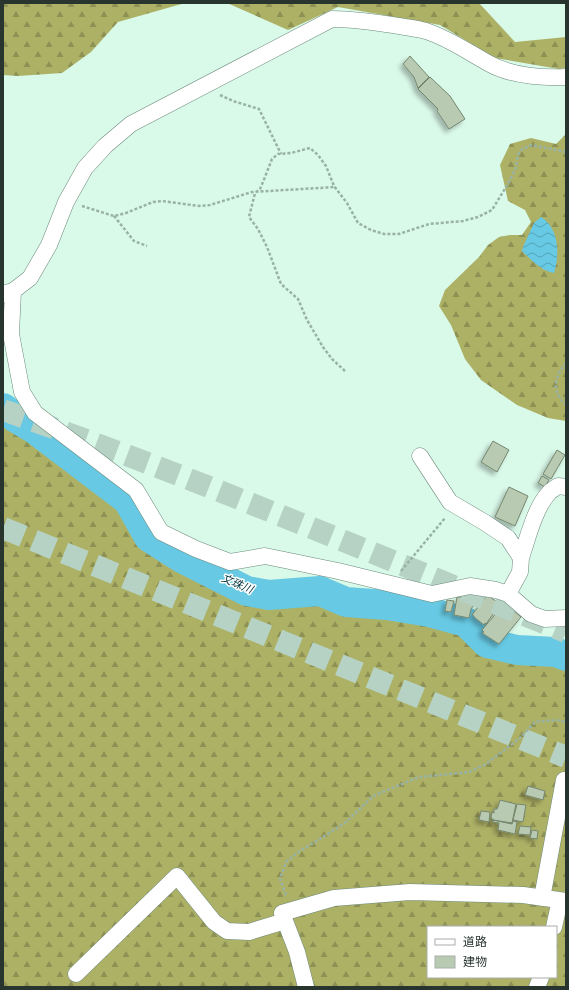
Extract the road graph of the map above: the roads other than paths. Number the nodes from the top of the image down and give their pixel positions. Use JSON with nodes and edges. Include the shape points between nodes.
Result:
{"nodes":[{"id":1,"x":566,"y":77,"type":"edge"},
{"id":2,"x":8,"y":292,"type":"edge"},
{"id":3,"x":420,"y":456,"type":"dead end"},
{"id":4,"x":566,"y":487,"type":"edge"},
{"id":5,"x":521,"y":558,"type":"junction"},
{"id":6,"x":508,"y":594,"type":"junction"},
{"id":7,"x":566,"y":618,"type":"edge"},
{"id":8,"x":564,"y":780,"type":"dead end"},
{"id":9,"x":542,"y":898,"type":"junction"},
{"id":10,"x":563,"y":901,"type":"edge"},
{"id":11,"x":285,"y":921,"type":"junction"},
{"id":12,"x":554,"y":926,"type":"edge"},
{"id":13,"x":76,"y":974,"type":"dead end"},
{"id":14,"x":306,"y":987,"type":"edge"}],
"edges":[{"from":1,"to":2,"type":"street","via":[[533,76],[506,70],[425,31],[332,19],[131,124],[105,146],[85,168],[30,278]]},
{"from":2,"to":6,"type":"street","via":[[22,392],[28,403],[35,413],[136,490],[161,532],[230,562],[265,556],[432,594],[470,586]]},
{"from":3,"to":5,"type":"street","via":[[450,502],[508,538]]},
{"from":4,"to":5,"type":"street","via":[[558,486],[547,495],[533,522]]},
{"from":5,"to":6,"type":"street","via":[[520,572]]},
{"from":6,"to":7,"type":"street","via":[[531,614],[545,618]]},
{"from":8,"to":9,"type":"street"},
{"from":9,"to":10,"type":"street"},
{"from":9,"to":11,"type":"street","via":[[523,895],[410,892],[334,898],[282,913]]},
{"from":10,"to":12,"type":"street"},
{"from":11,"to":13,"type":"street","via":[[249,932],[227,931],[214,922],[177,876]]},
{"from":11,"to":14,"type":"street","via":[[297,952]]}]}
